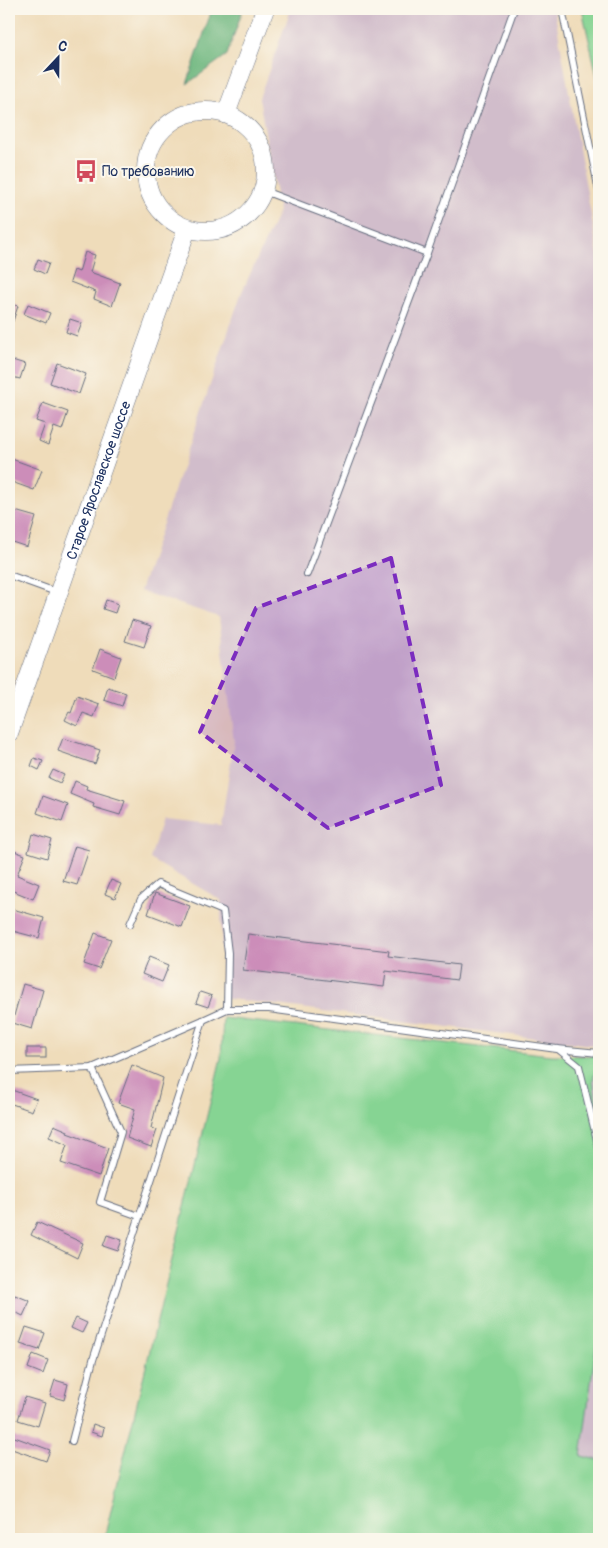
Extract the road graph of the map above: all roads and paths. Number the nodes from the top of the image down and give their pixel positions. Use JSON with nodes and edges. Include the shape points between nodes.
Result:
{"nodes":[{"id":1,"x":265,"y":9,"type":"edge"},
{"id":2,"x":514,"y":9,"type":"edge"},
{"id":3,"x":562,"y":9,"type":"edge"},
{"id":4,"x":226,"y":114,"type":"junction"},
{"id":5,"x":599,"y":190,"type":"edge"},
{"id":6,"x":264,"y":191,"type":"junction"},
{"id":7,"x":186,"y":228,"type":"junction"},
{"id":8,"x":427,"y":253,"type":"junction"},
{"id":9,"x":307,"y":574,"type":"dead end"},
{"id":10,"x":9,"y":575,"type":"edge"},
{"id":11,"x":58,"y":593,"type":"junction"},
{"id":12,"x":9,"y":733,"type":"edge"},
{"id":13,"x":130,"y":924,"type":"dead end"},
{"id":14,"x":227,"y":1009,"type":"junction"},
{"id":15,"x":203,"y":1020,"type":"junction"},
{"id":16,"x":557,"y":1049,"type":"junction"},
{"id":17,"x":599,"y":1053,"type":"edge"},
{"id":18,"x":92,"y":1068,"type":"junction"},
{"id":19,"x":9,"y":1071,"type":"edge"},
{"id":20,"x":599,"y":1148,"type":"edge"},
{"id":21,"x":139,"y":1216,"type":"junction"},
{"id":22,"x":72,"y":1441,"type":"dead end"}],
"edges":[{"from":1,"to":4,"type":"main road"},
{"from":2,"to":8,"type":"lane"},
{"from":3,"to":5,"type":"lane"},
{"from":4,"to":6,"type":"main road","via":[[243,123],[256,137],[266,163]]},
{"from":4,"to":7,"type":"main road","via":[[208,110],[188,113],[171,121],[148,151],[145,170],[148,189],[156,206],[170,220]]},
{"from":6,"to":7,"type":"main road","via":[[255,208],[241,221],[224,229],[205,232]]},
{"from":6,"to":8,"type":"lane"},
{"from":7,"to":11,"type":"main road","name":"Старое Ярославское шоссе"},
{"from":8,"to":9,"type":"lane"},
{"from":10,"to":11,"type":"lane"},
{"from":11,"to":12,"type":"main road","name":"Старое Ярославское шоссе"},
{"from":13,"to":14,"type":"lane","via":[[141,899],[158,884],[224,911],[228,953]]},
{"from":14,"to":15,"type":"lane"},
{"from":14,"to":16,"type":"lane","via":[[269,1009]]},
{"from":15,"to":18,"type":"lane"},
{"from":15,"to":21,"type":"lane"},
{"from":16,"to":17,"type":"lane"},
{"from":16,"to":20,"type":"lane","via":[[579,1066]]},
{"from":18,"to":19,"type":"lane"},
{"from":18,"to":21,"type":"lane","via":[[121,1132],[100,1202]]},
{"from":21,"to":22,"type":"lane","via":[[93,1360]]}]}
